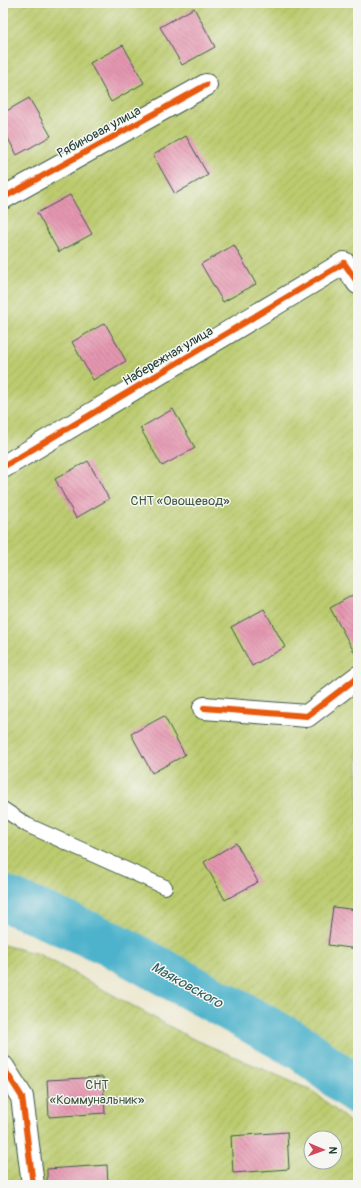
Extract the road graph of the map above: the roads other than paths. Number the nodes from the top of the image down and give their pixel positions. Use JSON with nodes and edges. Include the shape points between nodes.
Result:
{"nodes":[{"id":1,"x":206,"y":85,"type":"dead end"},
{"id":2,"x":3,"y":198,"type":"edge"},
{"id":3,"x":358,"y":283,"type":"edge"},
{"id":4,"x":3,"y":467,"type":"edge"},
{"id":5,"x":358,"y":677,"type":"edge"},
{"id":6,"x":204,"y":708,"type":"dead end"},
{"id":7,"x":3,"y":809,"type":"edge"},
{"id":8,"x":165,"y":887,"type":"dead end"},
{"id":9,"x":3,"y":1067,"type":"edge"},
{"id":10,"x":33,"y":1185,"type":"edge"}],
"edges":[{"from":1,"to":2,"type":"street","name":"Рябиновая улица"},
{"from":3,"to":4,"type":"street","name":"Набережная улица","via":[[344,264]]},
{"from":5,"to":6,"type":"street","via":[[306,716]]},
{"from":7,"to":8,"type":"lane","via":[[27,825]]},
{"from":9,"to":10,"type":"street","via":[[22,1097]]}]}
